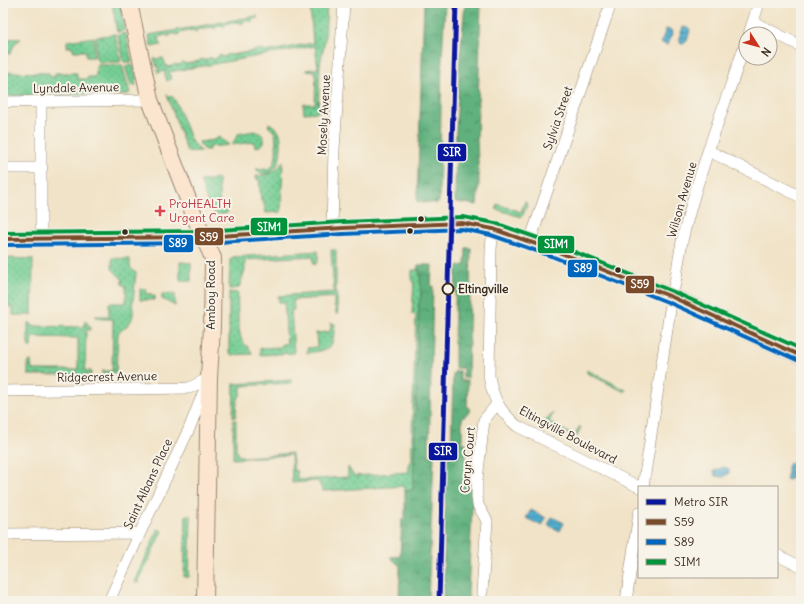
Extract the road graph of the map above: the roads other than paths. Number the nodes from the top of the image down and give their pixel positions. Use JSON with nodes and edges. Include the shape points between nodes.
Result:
{"nodes":[{"id":1,"x":129,"y":3,"type":"edge"},
{"id":2,"x":344,"y":3,"type":"edge"},
{"id":3,"x":611,"y":3,"type":"edge"},
{"id":4,"x":759,"y":3,"type":"edge"},
{"id":5,"x":753,"y":22,"type":"junction"},
{"id":6,"x":752,"y":26,"type":"edge"},
{"id":7,"x":801,"y":46,"type":"edge"},
{"id":8,"x":738,"y":66,"type":"edge"},
{"id":9,"x":150,"y":100,"type":"junction"},
{"id":10,"x":3,"y":102,"type":"edge"},
{"id":11,"x":42,"y":102,"type":"junction"},
{"id":12,"x":709,"y":151,"type":"junction"},
{"id":13,"x":3,"y":168,"type":"edge"},
{"id":14,"x":42,"y":168,"type":"junction"},
{"id":15,"x":801,"y":197,"type":"edge"},
{"id":16,"x":332,"y":229,"type":"junction"},
{"id":17,"x":493,"y":229,"type":"junction"},
{"id":18,"x":204,"y":237,"type":"junction"},
{"id":19,"x":3,"y":239,"type":"edge"},
{"id":20,"x":41,"y":239,"type":"junction"},
{"id":21,"x":530,"y":241,"type":"junction"},
{"id":22,"x":672,"y":297,"type":"junction"},
{"id":23,"x":801,"y":356,"type":"edge"},
{"id":24,"x":209,"y":378,"type":"junction"},
{"id":25,"x":3,"y":392,"type":"edge"},
{"id":26,"x":497,"y":404,"type":"junction"},
{"id":27,"x":638,"y":486,"type":"edge"},
{"id":28,"x":643,"y":486,"type":"edge"},
{"id":29,"x":638,"y":521,"type":"edge"},
{"id":30,"x":140,"y":533,"type":"junction"},
{"id":31,"x":3,"y":534,"type":"edge"},
{"id":32,"x":778,"y":556,"type":"edge"},
{"id":33,"x":801,"y":567,"type":"edge"},
{"id":34,"x":482,"y":592,"type":"dead end"},
{"id":35,"x":109,"y":601,"type":"edge"},
{"id":36,"x":205,"y":601,"type":"edge"},
{"id":37,"x":626,"y":601,"type":"edge"}],
"edges":[{"from":1,"to":9,"type":"main road","name":"Amboy Road"},
{"from":2,"to":16,"type":"street","name":"Mosely Avenue","via":[[334,149]]},
{"from":3,"to":21,"type":"street","name":"Sylvia Street"},
{"from":4,"to":5,"type":"street"},
{"from":5,"to":6,"type":"street"},
{"from":5,"to":7,"type":"street"},
{"from":8,"to":12,"type":"street","name":"Wilson Avenue"},
{"from":9,"to":11,"type":"street","name":"Lyndale Avenue"},
{"from":9,"to":18,"type":"main road","name":"Amboy Road"},
{"from":10,"to":11,"type":"street","name":"Lyndale Avenue"},
{"from":11,"to":14,"type":"street"},
{"from":12,"to":15,"type":"street"},
{"from":12,"to":22,"type":"street","name":"Wilson Avenue","via":[[685,226]]},
{"from":13,"to":14,"type":"street"},
{"from":14,"to":20,"type":"street"},
{"from":16,"to":17,"type":"main road","via":[[462,223]]},
{"from":16,"to":18,"type":"main road"},
{"from":17,"to":21,"type":"main road"},
{"from":17,"to":26,"type":"street","name":"Eltingville Boulevard","via":[[489,376]]},
{"from":18,"to":20,"type":"main road"},
{"from":18,"to":24,"type":"main road","name":"Amboy Road","via":[[213,258]]},
{"from":19,"to":20,"type":"main road"},
{"from":21,"to":22,"type":"main road"},
{"from":22,"to":23,"type":"main road"},
{"from":22,"to":28,"type":"street","name":"Wilson Avenue"},
{"from":24,"to":25,"type":"street","name":"Ridgecrest Avenue","via":[[189,388]]},
{"from":24,"to":30,"type":"street","name":"Saint Albans Place","via":[[189,429]]},
{"from":24,"to":36,"type":"main road","name":"Amboy Road"},
{"from":26,"to":27,"type":"street","name":"Eltingville Boulevard","via":[[517,426]]},
{"from":26,"to":34,"type":"street","name":"Coryn Court","via":[[484,420],[477,480],[478,505],[487,521]]},
{"from":29,"to":37,"type":"street"},
{"from":30,"to":31,"type":"street"},
{"from":30,"to":35,"type":"street","name":"Saint Albans Place"},
{"from":32,"to":33,"type":"street"}]}
